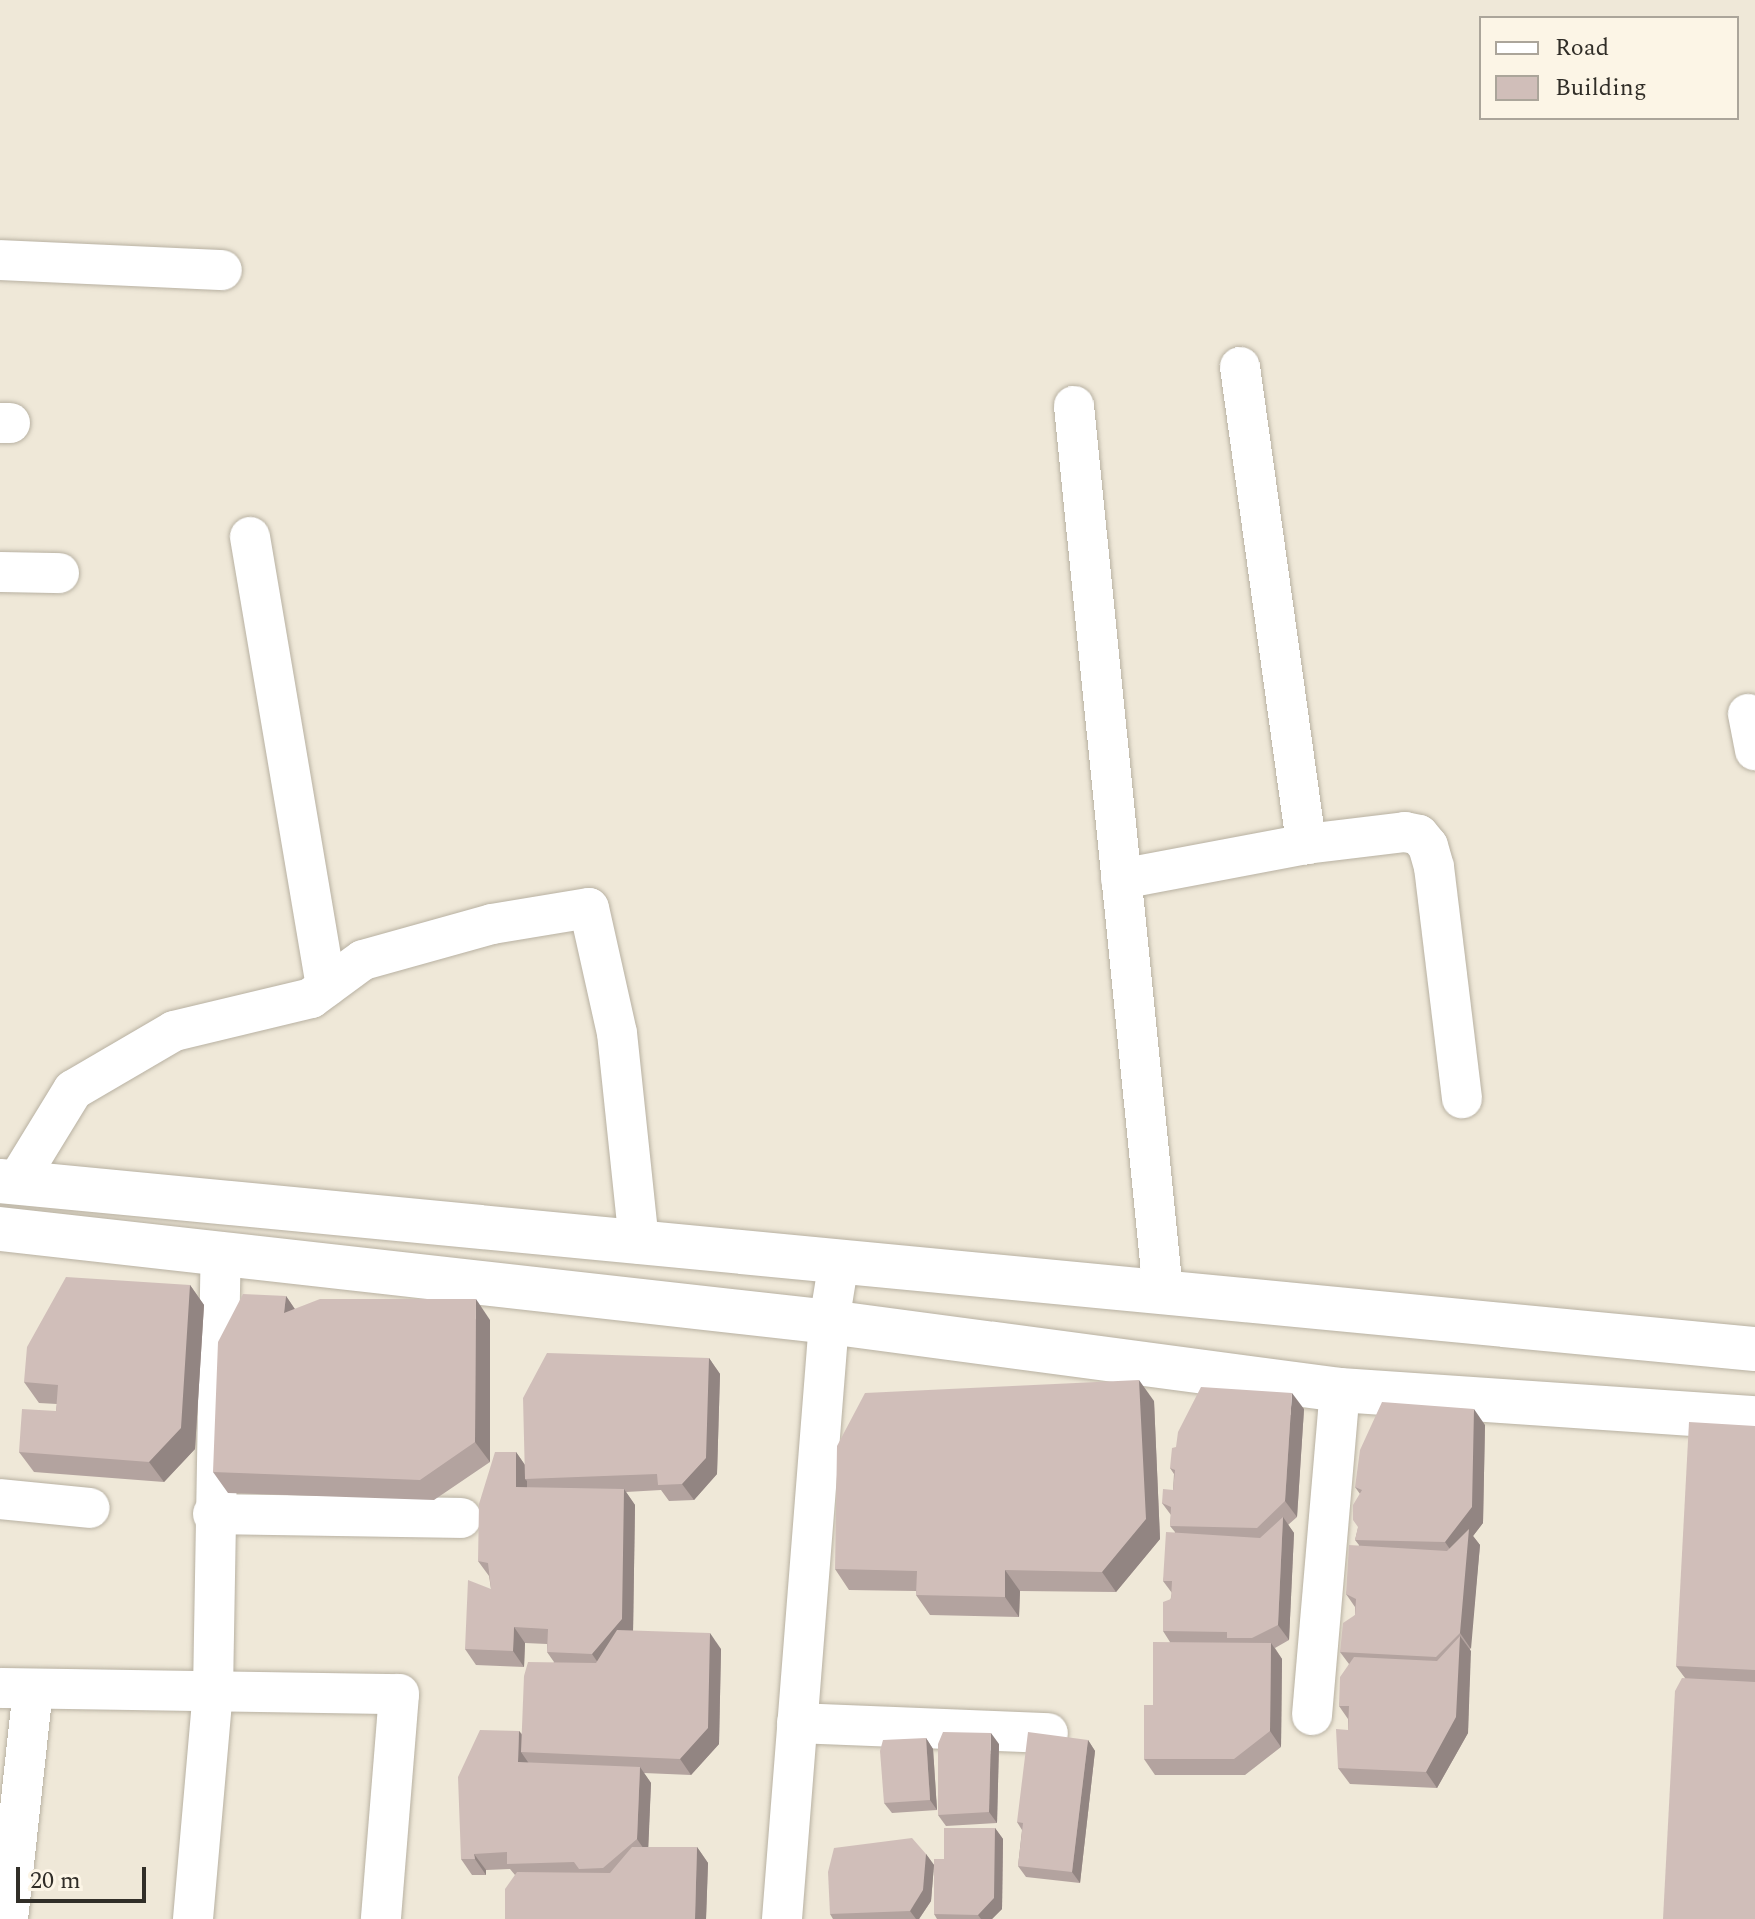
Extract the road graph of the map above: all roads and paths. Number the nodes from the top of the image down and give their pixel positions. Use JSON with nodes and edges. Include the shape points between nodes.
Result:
{"nodes":[{"id":1,"x":0,"y":260,"type":"edge"},
{"id":2,"x":222,"y":270,"type":"dead end"},
{"id":3,"x":1240,"y":367,"type":"dead end"},
{"id":4,"x":1074,"y":406,"type":"dead end"},
{"id":5,"x":250,"y":537,"type":"dead end"},
{"id":6,"x":0,"y":572,"type":"edge"},
{"id":7,"x":59,"y":573,"type":"dead end"},
{"id":8,"x":1306,"y":844,"type":"junction"},
{"id":9,"x":1121,"y":879,"type":"junction"},
{"id":10,"x":326,"y":987,"type":"junction"},
{"id":11,"x":1462,"y":1098,"type":"dead end"},
{"id":12,"x":8,"y":1182,"type":"edge"},
{"id":13,"x":0,"y":1229,"type":"edge"},
{"id":14,"x":639,"y":1244,"type":"junction"},
{"id":15,"x":221,"y":1254,"type":"junction"},
{"id":16,"x":839,"y":1261,"type":"junction"},
{"id":17,"x":1163,"y":1292,"type":"junction"},
{"id":18,"x":829,"y":1322,"type":"junction"},
{"id":19,"x":1755,"y":1349,"type":"edge"},
{"id":20,"x":1340,"y":1390,"type":"junction"},
{"id":21,"x":1755,"y":1418,"type":"edge"},
{"id":22,"x":0,"y":1499,"type":"edge"},
{"id":23,"x":90,"y":1508,"type":"dead end"},
{"id":24,"x":213,"y":1514,"type":"junction"},
{"id":25,"x":461,"y":1518,"type":"dead end"},
{"id":26,"x":17,"y":1689,"type":"edge"},
{"id":27,"x":213,"y":1692,"type":"junction"},
{"id":28,"x":1312,"y":1715,"type":"dead end"},
{"id":29,"x":797,"y":1723,"type":"junction"},
{"id":30,"x":1048,"y":1733,"type":"edge"},
{"id":31,"x":8,"y":1919,"type":"edge"},
{"id":32,"x":193,"y":1919,"type":"edge"},
{"id":33,"x":381,"y":1919,"type":"edge"},
{"id":34,"x":782,"y":1919,"type":"edge"}],
"edges":[{"from":1,"to":2,"type":"street"},
{"from":3,"to":8,"type":"street"},
{"from":4,"to":9,"type":"street"},
{"from":5,"to":10,"type":"street"},
{"from":6,"to":7,"type":"street"},
{"from":8,"to":9,"type":"street"},
{"from":8,"to":11,"type":"street","via":[[1405,832],[1419,835],[1428,846]]},
{"from":9,"to":17,"type":"street"},
{"from":10,"to":12,"type":"street","via":[[311,998],[174,1031],[73,1090]]},
{"from":10,"to":14,"type":"street","via":[[363,960],[492,924],[589,908],[617,1033]]},
{"from":12,"to":14,"type":"street"},
{"from":13,"to":15,"type":"street"},
{"from":14,"to":16,"type":"street"},
{"from":15,"to":18,"type":"street"},
{"from":15,"to":24,"type":"street"},
{"from":16,"to":17,"type":"street"},
{"from":16,"to":18,"type":"street"},
{"from":17,"to":19,"type":"street"},
{"from":18,"to":20,"type":"street"},
{"from":18,"to":29,"type":"street"},
{"from":20,"to":21,"type":"street"},
{"from":20,"to":28,"type":"street"},
{"from":22,"to":23,"type":"street"},
{"from":24,"to":25,"type":"street"},
{"from":24,"to":27,"type":"street"},
{"from":26,"to":27,"type":"street"},
{"from":26,"to":31,"type":"street"},
{"from":27,"to":32,"type":"street"},
{"from":27,"to":33,"type":"street","via":[[399,1694]]},
{"from":29,"to":30,"type":"street"},
{"from":29,"to":34,"type":"street"}]}
